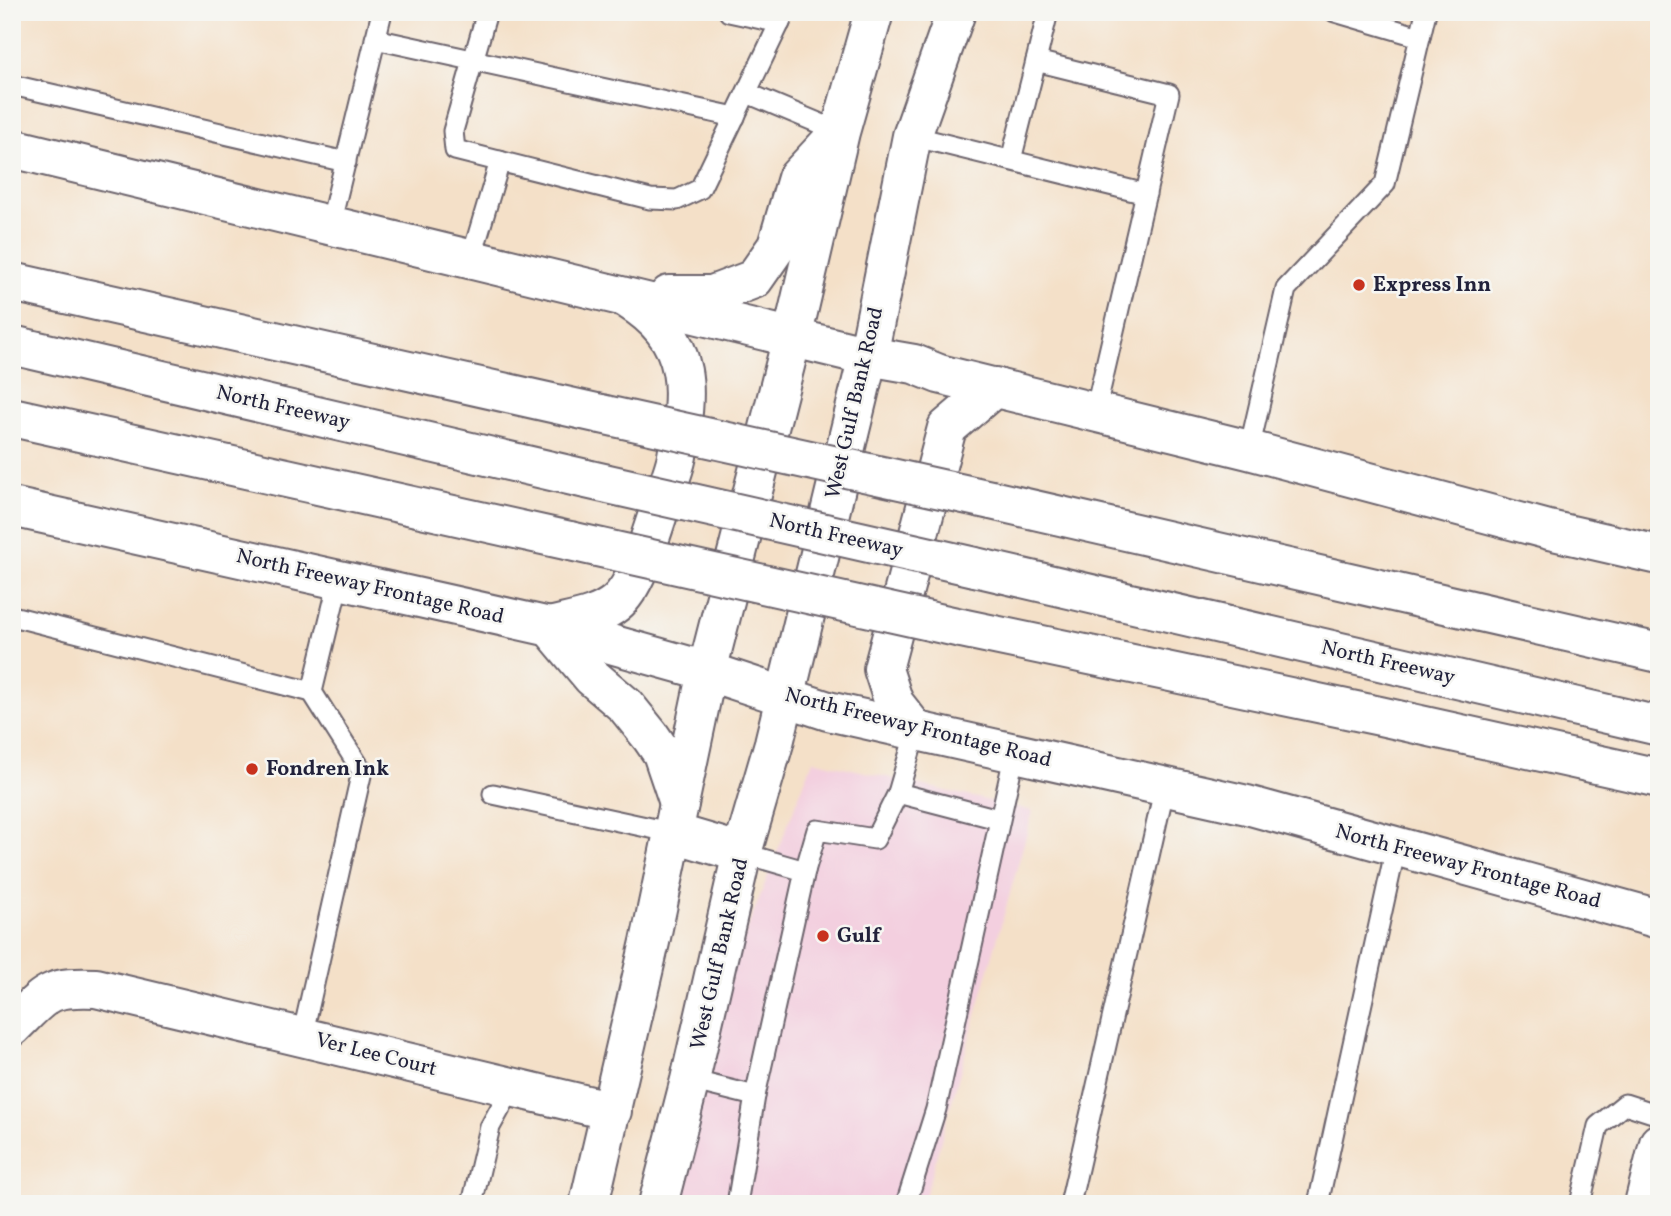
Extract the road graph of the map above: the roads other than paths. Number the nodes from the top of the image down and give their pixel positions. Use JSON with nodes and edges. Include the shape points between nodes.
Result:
{"nodes":[{"id":1,"x":382,"y":12,"type":"edge"},
{"id":2,"x":486,"y":12,"type":"edge"},
{"id":3,"x":729,"y":12,"type":"edge"},
{"id":4,"x":874,"y":12,"type":"edge"},
{"id":5,"x":956,"y":12,"type":"edge"},
{"id":6,"x":1048,"y":12,"type":"edge"},
{"id":7,"x":1335,"y":12,"type":"edge"},
{"id":8,"x":1426,"y":12,"type":"edge"},
{"id":9,"x":782,"y":18,"type":"edge"},
{"id":10,"x":1420,"y":37,"type":"junction"},
{"id":11,"x":376,"y":39,"type":"junction"},
{"id":12,"x":474,"y":60,"type":"junction"},
{"id":13,"x":1036,"y":61,"type":"junction"},
{"id":14,"x":12,"y":86,"type":"edge"},
{"id":15,"x":747,"y":93,"type":"junction"},
{"id":16,"x":735,"y":117,"type":"junction"},
{"id":17,"x":840,"y":132,"type":"junction"},
{"id":18,"x":912,"y":136,"type":"junction"},
{"id":19,"x":12,"y":148,"type":"edge"},
{"id":20,"x":1011,"y":160,"type":"junction"},
{"id":21,"x":500,"y":161,"type":"junction"},
{"id":22,"x":346,"y":162,"type":"junction"},
{"id":23,"x":1146,"y":194,"type":"junction"},
{"id":24,"x":330,"y":225,"type":"junction"},
{"id":25,"x":471,"y":259,"type":"junction"},
{"id":26,"x":12,"y":282,"type":"edge"},
{"id":27,"x":621,"y":296,"type":"junction"},
{"id":28,"x":792,"y":338,"type":"junction"},
{"id":29,"x":12,"y":345,"type":"edge"},
{"id":30,"x":867,"y":356,"type":"junction"},
{"id":31,"x":995,"y":387,"type":"junction"},
{"id":32,"x":1095,"y":412,"type":"junction"},
{"id":33,"x":12,"y":417,"type":"edge"},
{"id":34,"x":1249,"y":450,"type":"junction"},
{"id":35,"x":12,"y":507,"type":"edge"},
{"id":36,"x":1659,"y":555,"type":"edge"},
{"id":37,"x":339,"y":580,"type":"junction"},
{"id":38,"x":12,"y":616,"type":"edge"},
{"id":39,"x":550,"y":627,"type":"junction"},
{"id":40,"x":1659,"y":651,"type":"edge"},
{"id":41,"x":707,"y":671,"type":"junction"},
{"id":42,"x":312,"y":692,"type":"junction"},
{"id":43,"x":784,"y":696,"type":"junction"},
{"id":44,"x":1659,"y":726,"type":"edge"},
{"id":45,"x":916,"y":731,"type":"junction"},
{"id":46,"x":1015,"y":752,"type":"junction"},
{"id":47,"x":1659,"y":778,"type":"edge"},
{"id":48,"x":1165,"y":786,"type":"junction"},
{"id":49,"x":898,"y":793,"type":"junction"},
{"id":50,"x":493,"y":794,"type":"dead end"},
{"id":51,"x":677,"y":818,"type":"junction"},
{"id":52,"x":998,"y":819,"type":"junction"},
{"id":53,"x":1396,"y":847,"type":"junction"},
{"id":54,"x":743,"y":853,"type":"junction"},
{"id":55,"x":805,"y":871,"type":"junction"},
{"id":56,"x":1659,"y":919,"type":"edge"},
{"id":57,"x":12,"y":1027,"type":"edge"},
{"id":58,"x":302,"y":1037,"type":"junction"},
{"id":59,"x":691,"y":1080,"type":"junction"},
{"id":60,"x":511,"y":1089,"type":"junction"},
{"id":61,"x":755,"y":1096,"type":"junction"},
{"id":62,"x":612,"y":1111,"type":"junction"},
{"id":63,"x":1659,"y":1115,"type":"edge"},
{"id":64,"x":1659,"y":1143,"type":"edge"},
{"id":65,"x":472,"y":1204,"type":"edge"},
{"id":66,"x":589,"y":1204,"type":"edge"},
{"id":67,"x":658,"y":1204,"type":"edge"},
{"id":68,"x":737,"y":1204,"type":"edge"},
{"id":69,"x":906,"y":1204,"type":"edge"},
{"id":70,"x":1070,"y":1204,"type":"edge"},
{"id":71,"x":1318,"y":1204,"type":"edge"},
{"id":72,"x":1580,"y":1204,"type":"edge"},
{"id":73,"x":1644,"y":1204,"type":"edge"}],
"edges":[{"from":1,"to":11,"type":"lane"},
{"from":2,"to":12,"type":"lane"},
{"from":3,"to":9,"type":"lane"},
{"from":4,"to":17,"type":"main road"},
{"from":5,"to":18,"type":"main road","name":"West Gulf Bank Road"},
{"from":6,"to":13,"type":"lane"},
{"from":7,"to":10,"type":"lane"},
{"from":8,"to":10,"type":"lane"},
{"from":9,"to":15,"type":"lane"},
{"from":10,"to":34,"type":"lane","via":[[1385,184],[1286,289]]},
{"from":11,"to":12,"type":"lane"},
{"from":11,"to":22,"type":"lane"},
{"from":12,"to":16,"type":"lane"},
{"from":12,"to":21,"type":"lane","via":[[453,131],[456,150]]},
{"from":13,"to":20,"type":"lane"},
{"from":13,"to":23,"type":"lane","via":[[1169,94]]},
{"from":14,"to":22,"type":"lane"},
{"from":15,"to":16,"type":"lane"},
{"from":15,"to":17,"type":"lane"},
{"from":16,"to":21,"type":"lane","via":[[700,189],[677,200],[650,199]]},
{"from":17,"to":27,"type":"main road","via":[[797,178],[777,246],[754,279],[712,295]]},
{"from":17,"to":28,"type":"main road"},
{"from":18,"to":20,"type":"lane"},
{"from":18,"to":30,"type":"main road","name":"West Gulf Bank Road"},
{"from":19,"to":24,"type":"main road"},
{"from":20,"to":23,"type":"lane"},
{"from":21,"to":25,"type":"lane"},
{"from":22,"to":24,"type":"lane"},
{"from":23,"to":32,"type":"lane"},
{"from":24,"to":25,"type":"main road"},
{"from":25,"to":27,"type":"main road"},
{"from":26,"to":40,"type":"main road","bridge":true},
{"from":27,"to":28,"type":"main road"},
{"from":27,"to":39,"type":"main road","via":[[655,319],[676,350],[684,393],[676,458],[638,571],[616,603],[589,617]]},
{"from":28,"to":30,"type":"main road"},
{"from":28,"to":41,"type":"main road"},
{"from":29,"to":44,"type":"main road","name":"North Freeway","bridge":true},
{"from":30,"to":31,"type":"main road"},
{"from":30,"to":43,"type":"main road","name":"West Gulf Bank Road"},
{"from":31,"to":32,"type":"main road"},
{"from":31,"to":45,"type":"main road","via":[[947,428],[883,669],[894,704]]},
{"from":32,"to":34,"type":"main road"},
{"from":33,"to":47,"type":"main road","bridge":true},
{"from":34,"to":36,"type":"main road"},
{"from":35,"to":37,"type":"main road","name":"North Freeway Frontage Road"},
{"from":37,"to":39,"type":"main road","name":"North Freeway Frontage Road"},
{"from":37,"to":42,"type":"lane"},
{"from":38,"to":42,"type":"lane"},
{"from":39,"to":41,"type":"main road","name":"North Freeway Frontage Road"},
{"from":39,"to":51,"type":"main road","via":[[651,737],[662,754]]},
{"from":41,"to":43,"type":"main road","name":"North Freeway Frontage Road"},
{"from":41,"to":51,"type":"main road"},
{"from":42,"to":58,"type":"lane","via":[[362,771]]},
{"from":43,"to":45,"type":"main road","name":"North Freeway Frontage Road"},
{"from":43,"to":54,"type":"main road","name":"West Gulf Bank Road"},
{"from":45,"to":46,"type":"main road","name":"North Freeway Frontage Road"},
{"from":45,"to":49,"type":"lane"},
{"from":46,"to":48,"type":"main road","name":"North Freeway Frontage Road"},
{"from":46,"to":52,"type":"lane"},
{"from":48,"to":53,"type":"main road","name":"North Freeway Frontage Road"},
{"from":48,"to":70,"type":"lane"},
{"from":49,"to":52,"type":"lane"},
{"from":49,"to":55,"type":"lane","via":[[875,839],[817,830]]},
{"from":50,"to":51,"type":"lane"},
{"from":51,"to":54,"type":"main road"},
{"from":51,"to":62,"type":"main road"},
{"from":52,"to":69,"type":"lane","via":[[936,1109]]},
{"from":53,"to":56,"type":"main road","name":"North Freeway Frontage Road"},
{"from":53,"to":71,"type":"lane"},
{"from":54,"to":55,"type":"lane"},
{"from":54,"to":59,"type":"main road","name":"West Gulf Bank Road"},
{"from":55,"to":61,"type":"lane"},
{"from":57,"to":58,"type":"main road","name":"Ver Lee Court","via":[[46,993],[68,987],[96,988]]},
{"from":58,"to":60,"type":"main road","name":"Ver Lee Court"},
{"from":59,"to":61,"type":"lane"},
{"from":59,"to":67,"type":"main road","name":"West Gulf Bank Road"},
{"from":60,"to":62,"type":"main road","name":"Ver Lee Court"},
{"from":60,"to":65,"type":"lane","via":[[491,1127]]},
{"from":61,"to":68,"type":"lane"},
{"from":62,"to":66,"type":"main road"},
{"from":63,"to":72,"type":"lane","via":[[1625,1104],[1598,1126]]},
{"from":64,"to":73,"type":"main road"}]}
